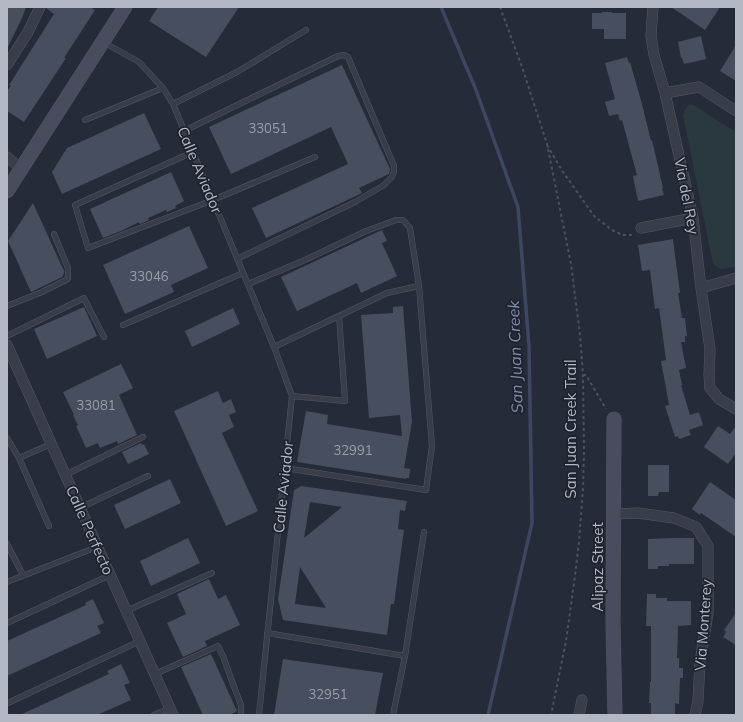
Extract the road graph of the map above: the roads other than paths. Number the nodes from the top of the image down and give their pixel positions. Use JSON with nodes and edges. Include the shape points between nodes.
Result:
{"nodes":[{"id":1,"x":40,"y":7,"type":"edge"},
{"id":2,"x":125,"y":7,"type":"edge"},
{"id":3,"x":653,"y":7,"type":"edge"},
{"id":4,"x":306,"y":30,"type":"dead end"},
{"id":5,"x":102,"y":42,"type":"junction"},
{"id":6,"x":7,"y":65,"type":"edge"},
{"id":7,"x":163,"y":88,"type":"junction"},
{"id":8,"x":665,"y":93,"type":"junction"},
{"id":9,"x":173,"y":104,"type":"junction"},
{"id":10,"x":736,"y":111,"type":"edge"},
{"id":11,"x":85,"y":120,"type":"dead end"},
{"id":12,"x":184,"y":131,"type":"junction"},
{"id":13,"x":193,"y":152,"type":"junction"},
{"id":14,"x":7,"y":156,"type":"edge"},
{"id":15,"x":315,"y":157,"type":"dead end"},
{"id":16,"x":22,"y":169,"type":"junction"},
{"id":17,"x":7,"y":191,"type":"edge"},
{"id":18,"x":213,"y":200,"type":"junction"},
{"id":19,"x":693,"y":218,"type":"junction"},
{"id":20,"x":641,"y":228,"type":"road end"},
{"id":21,"x":54,"y":234,"type":"dead end"},
{"id":22,"x":237,"y":259,"type":"junction"},
{"id":23,"x":243,"y":273,"type":"junction"},
{"id":24,"x":736,"y":278,"type":"edge"},
{"id":25,"x":248,"y":284,"type":"junction"},
{"id":26,"x":419,"y":286,"type":"junction"},
{"id":27,"x":701,"y":288,"type":"junction"},
{"id":28,"x":7,"y":306,"type":"edge"},
{"id":29,"x":339,"y":316,"type":"junction"},
{"id":30,"x":123,"y":325,"type":"dead end"},
{"id":31,"x":7,"y":336,"type":"edge"},
{"id":32,"x":104,"y":337,"type":"dead end"},
{"id":33,"x":7,"y":345,"type":"edge"},
{"id":34,"x":274,"y":347,"type":"junction"},
{"id":35,"x":292,"y":396,"type":"junction"},
{"id":36,"x":736,"y":409,"type":"edge"},
{"id":37,"x":614,"y":419,"type":"road end"},
{"id":38,"x":143,"y":437,"type":"dead end"},
{"id":39,"x":7,"y":438,"type":"edge"},
{"id":40,"x":51,"y":444,"type":"junction"},
{"id":41,"x":19,"y":458,"type":"junction"},
{"id":42,"x":285,"y":468,"type":"junction"},
{"id":43,"x":65,"y":475,"type":"junction"},
{"id":44,"x":148,"y":476,"type":"dead end"},
{"id":45,"x":80,"y":508,"type":"junction"},
{"id":46,"x":614,"y":514,"type":"junction"},
{"id":47,"x":49,"y":526,"type":"dead end"},
{"id":48,"x":424,"y":532,"type":"dead end"},
{"id":49,"x":7,"y":544,"type":"edge"},
{"id":50,"x":97,"y":546,"type":"junction"},
{"id":51,"x":212,"y":574,"type":"dead end"},
{"id":52,"x":23,"y":575,"type":"junction"},
{"id":53,"x":110,"y":575,"type":"junction"},
{"id":54,"x":7,"y":582,"type":"edge"},
{"id":55,"x":126,"y":611,"type":"junction"},
{"id":56,"x":7,"y":623,"type":"edge"},
{"id":57,"x":267,"y":633,"type":"junction"},
{"id":58,"x":140,"y":642,"type":"junction"},
{"id":59,"x":405,"y":656,"type":"junction"},
{"id":60,"x":155,"y":674,"type":"junction"},
{"id":61,"x":582,"y":700,"type":"dead end"},
{"id":62,"x":8,"y":702,"type":"dead end"},
{"id":63,"x":172,"y":711,"type":"edge"},
{"id":64,"x":154,"y":715,"type":"edge"},
{"id":65,"x":242,"y":715,"type":"edge"},
{"id":66,"x":259,"y":715,"type":"edge"},
{"id":67,"x":393,"y":715,"type":"edge"},
{"id":68,"x":579,"y":715,"type":"edge"},
{"id":69,"x":615,"y":715,"type":"edge"},
{"id":70,"x":695,"y":715,"type":"edge"}],
"edges":[{"from":1,"to":6,"type":"street"},
{"from":2,"to":5,"type":"street"},
{"from":3,"to":8,"type":"street","name":"Via del Rey","via":[[651,36]]},
{"from":4,"to":9,"type":"lane","via":[[237,72]]},
{"from":5,"to":7,"type":"lane","name":"Calle Aviador","via":[[139,62]]},
{"from":5,"to":16,"type":"street"},
{"from":7,"to":9,"type":"lane","name":"Calle Aviador"},
{"from":7,"to":11,"type":"lane"},
{"from":8,"to":10,"type":"street","via":[[699,87]]},
{"from":8,"to":19,"type":"street","name":"Via del Rey"},
{"from":9,"to":12,"type":"lane","name":"Calle Aviador"},
{"from":12,"to":13,"type":"lane","name":"Calle Aviador"},
{"from":12,"to":22,"type":"lane","via":[[344,55],[348,57],[394,166],[392,177],[384,185],[355,202]]},
{"from":13,"to":18,"type":"lane","name":"Calle Aviador"},
{"from":13,"to":18,"type":"lane","via":[[75,205],[88,248]]},
{"from":14,"to":16,"type":"street"},
{"from":15,"to":18,"type":"lane"},
{"from":16,"to":17,"type":"street"},
{"from":18,"to":22,"type":"lane","name":"Calle Aviador"},
{"from":19,"to":20,"type":"street"},
{"from":19,"to":27,"type":"street","name":"Via del Rey"},
{"from":21,"to":28,"type":"lane","via":[[68,268],[68,279]]},
{"from":22,"to":23,"type":"lane","name":"Calle Aviador"},
{"from":23,"to":25,"type":"lane","name":"Calle Aviador"},
{"from":23,"to":30,"type":"lane"},
{"from":24,"to":27,"type":"street"},
{"from":25,"to":26,"type":"lane","via":[[366,231],[403,220],[410,228]]},
{"from":25,"to":34,"type":"lane","name":"Calle Aviador"},
{"from":26,"to":29,"type":"lane","via":[[387,294]]},
{"from":26,"to":42,"type":"lane","via":[[432,446],[426,490]]},
{"from":27,"to":36,"type":"street","name":"Via del Rey","via":[[710,349],[710,388],[719,399]]},
{"from":29,"to":34,"type":"lane"},
{"from":29,"to":35,"type":"lane","via":[[345,401]]},
{"from":31,"to":32,"type":"lane","via":[[84,298]]},
{"from":33,"to":40,"type":"street","name":"Calle Perfecto"},
{"from":34,"to":35,"type":"lane","name":"Calle Aviador"},
{"from":35,"to":42,"type":"lane","name":"Calle Aviador"},
{"from":37,"to":46,"type":"street","name":"Alipaz Street"},
{"from":38,"to":43,"type":"lane"},
{"from":39,"to":41,"type":"lane"},
{"from":40,"to":41,"type":"lane"},
{"from":40,"to":43,"type":"street","name":"Calle Perfecto"},
{"from":41,"to":47,"type":"lane"},
{"from":42,"to":57,"type":"lane","name":"Calle Aviador"},
{"from":43,"to":45,"type":"street","name":"Calle Perfecto"},
{"from":44,"to":45,"type":"lane"},
{"from":45,"to":50,"type":"street","name":"Calle Perfecto"},
{"from":46,"to":69,"type":"street","name":"Alipaz Street"},
{"from":46,"to":70,"type":"street","name":"Via Monterey","via":[[638,513],[674,518],[696,527],[708,546],[708,613]]},
{"from":48,"to":59,"type":"lane"},
{"from":49,"to":52,"type":"lane"},
{"from":50,"to":52,"type":"lane"},
{"from":50,"to":53,"type":"street","name":"Calle Perfecto"},
{"from":51,"to":55,"type":"lane"},
{"from":52,"to":54,"type":"lane"},
{"from":53,"to":55,"type":"street","name":"Calle Perfecto"},
{"from":53,"to":56,"type":"lane"},
{"from":55,"to":58,"type":"street","name":"Calle Perfecto"},
{"from":57,"to":59,"type":"lane"},
{"from":57,"to":66,"type":"lane","name":"Calle Aviador"},
{"from":58,"to":60,"type":"street","name":"Calle Perfecto"},
{"from":58,"to":62,"type":"lane"},
{"from":59,"to":67,"type":"lane"},
{"from":60,"to":63,"type":"street","name":"Calle Perfecto"},
{"from":60,"to":65,"type":"lane","via":[[218,646],[241,705]]},
{"from":61,"to":68,"type":"street"},
{"from":63,"to":64,"type":"lane"}]}
